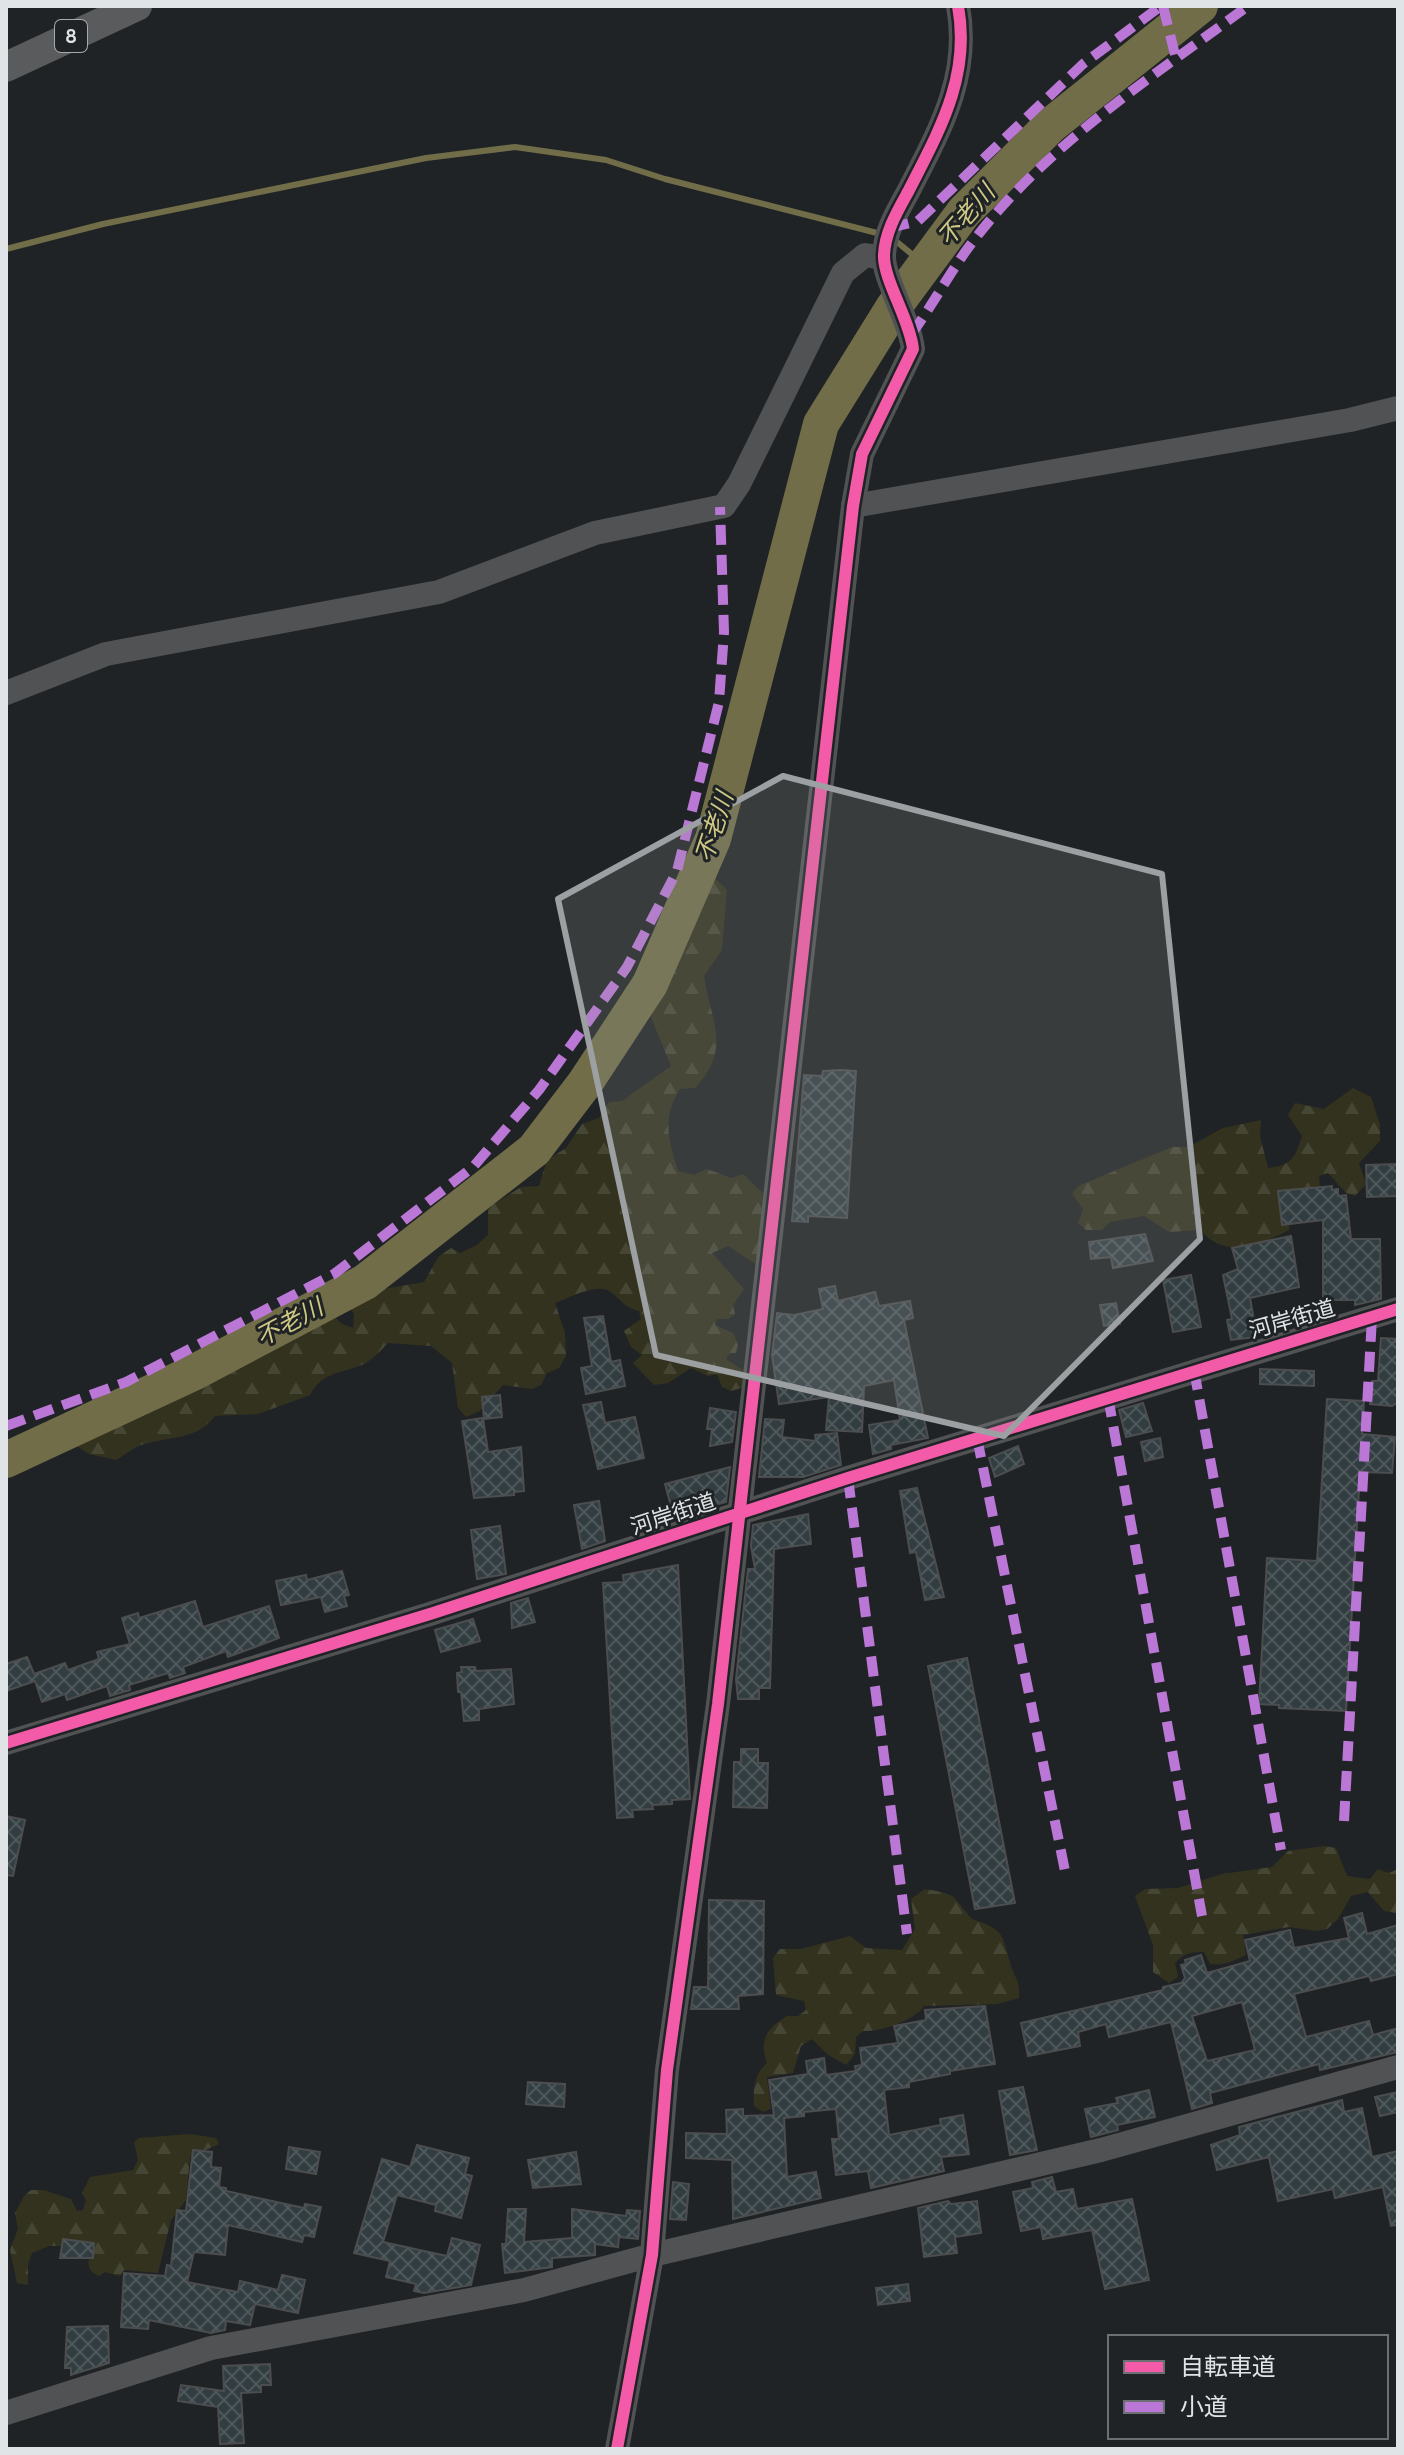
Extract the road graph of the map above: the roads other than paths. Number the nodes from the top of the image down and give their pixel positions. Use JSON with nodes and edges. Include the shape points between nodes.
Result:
{"nodes":[{"id":1,"x":137,"y":6,"type":"edge"},
{"id":2,"x":958,"y":6,"type":"edge"},
{"id":3,"x":106,"y":13,"type":"edge"},
{"id":4,"x":6,"y":67,"type":"edge"},
{"id":5,"x":883,"y":258,"type":"junction"},
{"id":6,"x":1398,"y":408,"type":"edge"},
{"id":7,"x":853,"y":506,"type":"junction"},
{"id":8,"x":6,"y":693,"type":"edge"},
{"id":9,"x":1398,"y":1309,"type":"edge"},
{"id":10,"x":737,"y":1514,"type":"junction"},
{"id":11,"x":6,"y":1743,"type":"edge"},
{"id":12,"x":1398,"y":2067,"type":"edge"},
{"id":13,"x":652,"y":2255,"type":"junction"},
{"id":14,"x":6,"y":2413,"type":"edge"},
{"id":15,"x":617,"y":2449,"type":"edge"}],
"edges":[{"from":1,"to":3,"type":"main road","number":"8"},
{"from":2,"to":5,"type":"street","via":[[964,39],[948,112],[889,228]]},
{"from":3,"to":4,"type":"main road","number":"8"},
{"from":5,"to":7,"type":"street","via":[[913,349],[862,454]]},
{"from":5,"to":8,"type":"street","via":[[865,255],[843,273],[724,506],[595,533],[439,592],[106,654]]},
{"from":6,"to":7,"type":"street"},
{"from":7,"to":10,"type":"street"},
{"from":9,"to":10,"type":"street","name":"河岸街道"},
{"from":10,"to":11,"type":"street","name":"河岸街道"},
{"from":10,"to":13,"type":"street","via":[[718,1704],[667,2070]]},
{"from":12,"to":13,"type":"street","via":[[1101,2150]]},
{"from":13,"to":14,"type":"street","via":[[524,2290],[211,2348]]},
{"from":13,"to":15,"type":"street"}]}
